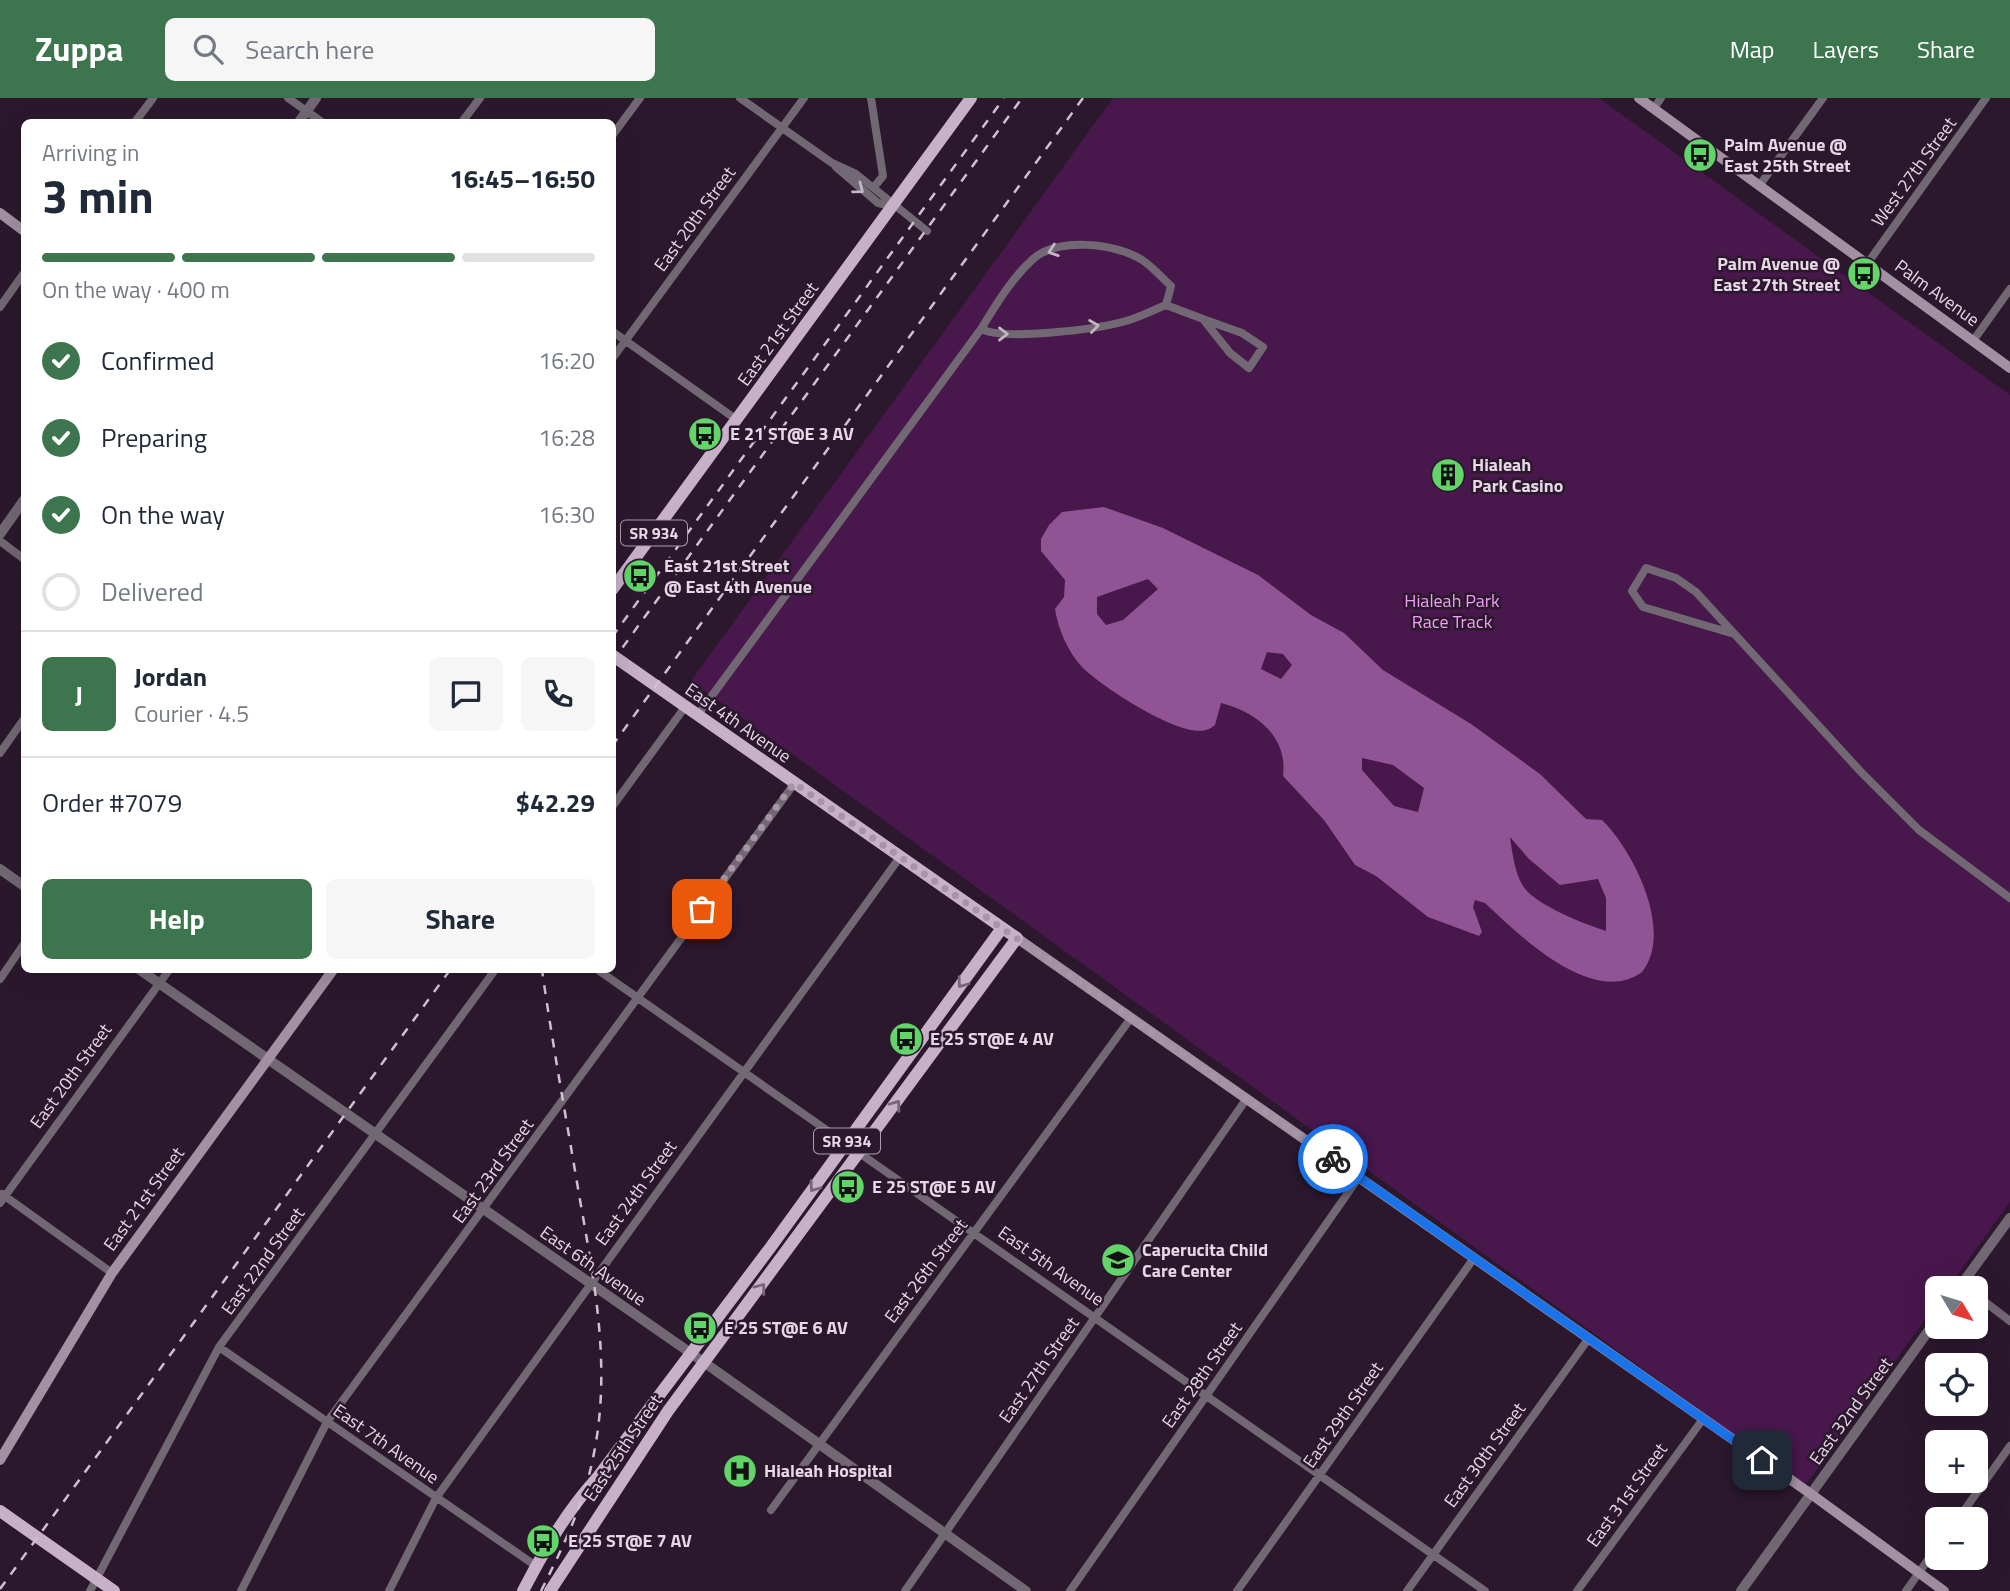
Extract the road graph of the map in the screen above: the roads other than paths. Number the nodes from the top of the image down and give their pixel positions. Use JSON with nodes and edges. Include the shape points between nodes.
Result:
{"nodes":[{"id":1,"x":153,"y":98,"type":"edge"},
{"id":2,"x":288,"y":98,"type":"edge"},
{"id":3,"x":316,"y":98,"type":"edge"},
{"id":4,"x":480,"y":98,"type":"edge"},
{"id":5,"x":640,"y":98,"type":"edge"},
{"id":6,"x":740,"y":98,"type":"edge"},
{"id":7,"x":804,"y":98,"type":"edge"},
{"id":8,"x":871,"y":98,"type":"edge"},
{"id":9,"x":971,"y":98,"type":"edge"},
{"id":10,"x":1639,"y":98,"type":"edge"},
{"id":11,"x":1661,"y":98,"type":"edge"},
{"id":12,"x":1823,"y":98,"type":"edge"},
{"id":13,"x":1986,"y":98,"type":"edge"},
{"id":14,"x":1654,"y":108,"type":"junction"},
{"id":15,"x":307,"y":112,"type":"junction"},
{"id":16,"x":137,"y":119,"type":"edge"},
{"id":17,"x":301,"y":119,"type":"edge"},
{"id":18,"x":318,"y":119,"type":"edge"},
{"id":19,"x":464,"y":119,"type":"edge"},
{"id":20,"x":781,"y":128,"type":"junction"},
{"id":21,"x":616,"y":131,"type":"edge"},
{"id":22,"x":832,"y":163,"type":"junction"},
{"id":23,"x":1759,"y":186,"type":"junction"},
{"id":24,"x":874,"y":187,"type":"junction"},
{"id":25,"x":893,"y":206,"type":"junction"},
{"id":26,"x":0,"y":214,"type":"edge"},
{"id":27,"x":21,"y":229,"type":"edge"},
{"id":28,"x":927,"y":231,"type":"dead end"},
{"id":29,"x":1867,"y":264,"type":"junction"},
{"id":30,"x":21,"y":277,"type":"edge"},
{"id":31,"x":2010,"y":289,"type":"edge"},
{"id":32,"x":1166,"y":305,"type":"junction"},
{"id":33,"x":0,"y":307,"type":"edge"},
{"id":34,"x":1203,"y":319,"type":"junction"},
{"id":35,"x":981,"y":329,"type":"junction"},
{"id":36,"x":616,"y":334,"type":"edge"},
{"id":37,"x":626,"y":341,"type":"junction"},
{"id":38,"x":1973,"y":341,"type":"junction"},
{"id":39,"x":616,"y":354,"type":"edge"},
{"id":40,"x":2010,"y":368,"type":"edge"},
{"id":41,"x":737,"y":420,"type":"junction"},
{"id":42,"x":21,"y":504,"type":"edge"},
{"id":43,"x":0,"y":534,"type":"edge"},
{"id":44,"x":0,"y":541,"type":"edge"},
{"id":45,"x":21,"y":557,"type":"edge"},
{"id":46,"x":616,"y":585,"type":"edge"},
{"id":47,"x":1731,"y":634,"type":"junction"},
{"id":48,"x":616,"y":658,"type":"edge"},
{"id":49,"x":685,"y":707,"type":"junction"},
{"id":50,"x":697,"y":716,"type":"junction"},
{"id":51,"x":21,"y":723,"type":"edge"},
{"id":52,"x":0,"y":753,"type":"edge"},
{"id":53,"x":794,"y":783,"type":"junction"},
{"id":54,"x":616,"y":802,"type":"edge"},
{"id":55,"x":900,"y":857,"type":"junction"},
{"id":56,"x":0,"y":869,"type":"edge"},
{"id":57,"x":21,"y":884,"type":"edge"},
{"id":58,"x":2010,"y":898,"type":"edge"},
{"id":59,"x":1002,"y":928,"type":"junction"},
{"id":60,"x":1017,"y":938,"type":"junction"},
{"id":61,"x":21,"y":948,"type":"edge"},
{"id":62,"x":144,"y":973,"type":"edge"},
{"id":63,"x":167,"y":973,"type":"edge"},
{"id":64,"x":331,"y":973,"type":"edge"},
{"id":65,"x":493,"y":973,"type":"edge"},
{"id":66,"x":602,"y":973,"type":"edge"},
{"id":67,"x":0,"y":979,"type":"edge"},
{"id":68,"x":159,"y":983,"type":"junction"},
{"id":69,"x":638,"y":998,"type":"junction"},
{"id":70,"x":1131,"y":1018,"type":"junction"},
{"id":71,"x":267,"y":1059,"type":"junction"},
{"id":72,"x":746,"y":1071,"type":"junction"},
{"id":73,"x":1247,"y":1098,"type":"junction"},
{"id":74,"x":376,"y":1134,"type":"junction"},
{"id":75,"x":847,"y":1141,"type":"junction"},
{"id":76,"x":862,"y":1152,"type":"junction"},
{"id":77,"x":1359,"y":1177,"type":"junction"},
{"id":78,"x":1,"y":1197,"type":"edge"},
{"id":79,"x":484,"y":1209,"type":"junction"},
{"id":80,"x":2010,"y":1218,"type":"edge"},
{"id":81,"x":975,"y":1233,"type":"junction"},
{"id":82,"x":1474,"y":1258,"type":"junction"},
{"id":83,"x":112,"y":1273,"type":"junction"},
{"id":84,"x":1970,"y":1276,"type":"edge"},
{"id":85,"x":589,"y":1284,"type":"junction"},
{"id":86,"x":1988,"y":1304,"type":"edge"},
{"id":87,"x":1096,"y":1316,"type":"junction"},
{"id":88,"x":2010,"y":1321,"type":"edge"},
{"id":89,"x":1925,"y":1336,"type":"edge"},
{"id":90,"x":1589,"y":1338,"type":"junction"},
{"id":91,"x":219,"y":1347,"type":"junction"},
{"id":92,"x":692,"y":1353,"type":"junction"},
{"id":93,"x":705,"y":1363,"type":"junction"},
{"id":94,"x":1208,"y":1395,"type":"junction"},
{"id":95,"x":1703,"y":1419,"type":"junction"},
{"id":96,"x":327,"y":1422,"type":"junction"},
{"id":97,"x":818,"y":1444,"type":"junction"},
{"id":98,"x":2010,"y":1446,"type":"edge"},
{"id":99,"x":0,"y":1460,"type":"edge"},
{"id":100,"x":1320,"y":1474,"type":"junction"},
{"id":101,"x":1811,"y":1494,"type":"junction"},
{"id":102,"x":436,"y":1498,"type":"junction"},
{"id":103,"x":1967,"y":1507,"type":"edge"},
{"id":104,"x":771,"y":1510,"type":"dead end"},
{"id":105,"x":0,"y":1511,"type":"edge"},
{"id":106,"x":944,"y":1533,"type":"junction"},
{"id":107,"x":1433,"y":1554,"type":"junction"},
{"id":108,"x":1925,"y":1564,"type":"edge"},
{"id":109,"x":536,"y":1566,"type":"junction"},
{"id":110,"x":1919,"y":1572,"type":"junction"},
{"id":111,"x":94,"y":1585,"type":"edge"},
{"id":112,"x":114,"y":1591,"type":"edge"},
{"id":113,"x":241,"y":1591,"type":"edge"},
{"id":114,"x":389,"y":1591,"type":"edge"},
{"id":115,"x":523,"y":1591,"type":"edge"},
{"id":116,"x":550,"y":1591,"type":"edge"},
{"id":117,"x":905,"y":1591,"type":"edge"},
{"id":118,"x":1026,"y":1591,"type":"edge"},
{"id":119,"x":1070,"y":1591,"type":"edge"},
{"id":120,"x":1237,"y":1591,"type":"edge"},
{"id":121,"x":1407,"y":1591,"type":"edge"},
{"id":122,"x":1485,"y":1591,"type":"edge"},
{"id":123,"x":1577,"y":1591,"type":"edge"},
{"id":124,"x":1741,"y":1591,"type":"edge"},
{"id":125,"x":1906,"y":1591,"type":"edge"},
{"id":126,"x":1944,"y":1591,"type":"edge"}],
"edges":[{"from":1,"to":16,"type":"street"},
{"from":2,"to":15,"type":"street"},
{"from":3,"to":15,"type":"street"},
{"from":4,"to":19,"type":"street"},
{"from":5,"to":21,"type":"street"},
{"from":6,"to":20,"type":"street"},
{"from":7,"to":20,"type":"street","name":"East 20th Street"},
{"from":8,"to":24,"type":"street","via":[[883,176]]},
{"from":9,"to":25,"type":"main road","name":"East 21st Street","number":"SR 934"},
{"from":10,"to":14,"type":"main road","name":"Palm Avenue"},
{"from":11,"to":14,"type":"street"},
{"from":12,"to":23,"type":"street"},
{"from":13,"to":29,"type":"street","name":"West 27th Street"},
{"from":14,"to":23,"type":"main road","name":"Palm Avenue"},
{"from":15,"to":17,"type":"street"},
{"from":15,"to":18,"type":"street"},
{"from":20,"to":22,"type":"street"},
{"from":20,"to":37,"type":"street","name":"East 20th Street"},
{"from":22,"to":24,"type":"street"},
{"from":22,"to":25,"type":"street","one_way":true,"via":[[878,203]]},
{"from":23,"to":29,"type":"main road","name":"Palm Avenue"},
{"from":24,"to":25,"type":"street"},
{"from":25,"to":28,"type":"street"},
{"from":25,"to":41,"type":"main road","name":"East 21st Street","number":"SR 934"},
{"from":26,"to":27,"type":"main road"},
{"from":29,"to":38,"type":"main road","name":"Palm Avenue"},
{"from":30,"to":33,"type":"street"},
{"from":31,"to":38,"type":"street"},
{"from":32,"to":34,"type":"street"},
{"from":35,"to":32,"type":"street","one_way":true,"via":[[993,335],[1084,328],[1125,321]]},
{"from":32,"to":35,"type":"street","one_way":true,"via":[[1171,286],[1141,260],[1103,245],[1070,245],[1035,257],[1004,291]]},
{"from":34,"to":34,"type":"street","via":[[1242,333],[1263,347],[1249,368],[1230,353]]},
{"from":35,"to":50,"type":"street"},
{"from":36,"to":37,"type":"street"},
{"from":37,"to":39,"type":"street","name":"East 20th Street"},
{"from":37,"to":41,"type":"street"},
{"from":38,"to":40,"type":"main road","name":"Palm Avenue"},
{"from":41,"to":46,"type":"main road","name":"East 21st Street","number":"SR 934"},
{"from":42,"to":43,"type":"street"},
{"from":44,"to":45,"type":"street"},
{"from":47,"to":47,"type":"street","via":[[1696,592],[1675,579],[1646,568],[1637,579],[1632,591],[1643,607]]},
{"from":47,"to":58,"type":"street","via":[[1919,830]]},
{"from":48,"to":49,"type":"main road","name":"East 4th Avenue"},
{"from":49,"to":50,"type":"main road","name":"East 4th Avenue"},
{"from":49,"to":54,"type":"street"},
{"from":50,"to":53,"type":"main road","name":"East 4th Avenue"},
{"from":51,"to":52,"type":"street"},
{"from":53,"to":55,"type":"main road","name":"East 4th Avenue"},
{"from":53,"to":69,"type":"street","name":"East 23rd Street"},
{"from":55,"to":59,"type":"main road","name":"East 4th Avenue"},
{"from":55,"to":72,"type":"street","name":"East 24th Street"},
{"from":56,"to":57,"type":"street"},
{"from":59,"to":60,"type":"main road","name":"East 4th Avenue"},
{"from":59,"to":75,"type":"main road","number":"SR 934","one_way":true},
{"from":60,"to":70,"type":"main road","name":"East 4th Avenue"},
{"from":76,"to":60,"type":"main road","number":"SR 934","one_way":true},
{"from":61,"to":67,"type":"street"},
{"from":62,"to":68,"type":"street","name":"East 6th Avenue"},
{"from":63,"to":68,"type":"street","name":"East 20th Street"},
{"from":64,"to":71,"type":"main road","name":"East 21st Street"},
{"from":65,"to":74,"type":"street","name":"East 22nd Street"},
{"from":66,"to":69,"type":"street","name":"East 5th Avenue"},
{"from":68,"to":71,"type":"street","name":"East 6th Avenue"},
{"from":68,"to":78,"type":"street","name":"East 20th Street"},
{"from":69,"to":72,"type":"street","name":"East 5th Avenue"},
{"from":69,"to":79,"type":"street","name":"East 23rd Street"},
{"from":70,"to":73,"type":"main road","name":"East 4th Avenue"},
{"from":70,"to":81,"type":"street","name":"East 26th Street"},
{"from":71,"to":74,"type":"street","name":"East 6th Avenue"},
{"from":71,"to":83,"type":"main road","name":"East 21st Street"},
{"from":72,"to":75,"type":"street","name":"East 5th Avenue"},
{"from":72,"to":85,"type":"street","name":"East 24th Street"},
{"from":73,"to":77,"type":"main road","name":"East 4th Avenue"},
{"from":73,"to":87,"type":"street","name":"East 27th Street"},
{"from":74,"to":79,"type":"street","name":"East 6th Avenue"},
{"from":74,"to":91,"type":"street","name":"East 22nd Street"},
{"from":75,"to":76,"type":"street","name":"East 5th Avenue"},
{"from":75,"to":92,"type":"main road","number":"SR 934","one_way":true},
{"from":76,"to":81,"type":"street","name":"East 5th Avenue"},
{"from":93,"to":76,"type":"main road","number":"SR 934","one_way":true},
{"from":77,"to":82,"type":"main road","name":"East 4th Avenue"},
{"from":77,"to":94,"type":"street","name":"East 28th Street"},
{"from":78,"to":83,"type":"street"},
{"from":79,"to":85,"type":"street","name":"East 6th Avenue"},
{"from":79,"to":96,"type":"street","name":"East 23rd Street"},
{"from":80,"to":84,"type":"street"},
{"from":81,"to":87,"type":"street","name":"East 5th Avenue"},
{"from":81,"to":97,"type":"street","name":"East 26th Street"},
{"from":82,"to":90,"type":"main road","name":"East 4th Avenue"},
{"from":82,"to":100,"type":"street","name":"East 29th Street"},
{"from":83,"to":99,"type":"main road","name":"East 21st Street"},
{"from":85,"to":92,"type":"street","name":"East 6th Avenue"},
{"from":85,"to":102,"type":"street","name":"East 24th Street"},
{"from":86,"to":88,"type":"street"},
{"from":87,"to":94,"type":"street","name":"East 5th Avenue"},
{"from":87,"to":106,"type":"street","name":"East 27th Street"},
{"from":89,"to":101,"type":"street","name":"East 32nd Street"},
{"from":90,"to":95,"type":"main road","name":"East 4th Avenue"},
{"from":90,"to":107,"type":"street","name":"East 30th Street"},
{"from":91,"to":96,"type":"street","name":"East 7th Avenue"},
{"from":91,"to":111,"type":"street","name":"East 22nd Street"},
{"from":92,"to":93,"type":"street","name":"East 6th Avenue"},
{"from":92,"to":109,"type":"main road","number":"SR 934","via":[[574,1503]]},
{"from":93,"to":97,"type":"street","name":"East 6th Avenue"},
{"from":93,"to":116,"type":"main road","name":"East 25th Street","number":"SR 934","via":[[653,1432]]},
{"from":94,"to":100,"type":"street","name":"East 5th Avenue"},
{"from":94,"to":119,"type":"street","name":"East 28th Street"},
{"from":95,"to":101,"type":"main road","name":"East 4th Avenue"},
{"from":95,"to":123,"type":"street","name":"East 31st Street"},
{"from":96,"to":102,"type":"street","name":"East 7th Avenue"},
{"from":96,"to":113,"type":"street","name":"East 23rd Street"},
{"from":97,"to":104,"type":"street","name":"East 26th Street"},
{"from":97,"to":106,"type":"street","name":"East 6th Avenue"},
{"from":98,"to":103,"type":"street"},
{"from":100,"to":107,"type":"street","name":"East 5th Avenue"},
{"from":100,"to":120,"type":"street","name":"East 29th Street"},
{"from":101,"to":110,"type":"main road","name":"East 4th Avenue"},
{"from":101,"to":124,"type":"street","name":"East 32nd Street"},
{"from":102,"to":109,"type":"street","name":"East 7th Avenue"},
{"from":102,"to":114,"type":"street","name":"East 24th Street"},
{"from":105,"to":111,"type":"main road"},
{"from":106,"to":117,"type":"street","name":"East 27th Street"},
{"from":106,"to":118,"type":"street","name":"East 6th Avenue"},
{"from":107,"to":121,"type":"street","name":"East 30th Street"},
{"from":107,"to":122,"type":"street","name":"East 5th Avenue"},
{"from":108,"to":110,"type":"street"},
{"from":109,"to":115,"type":"main road","number":"SR 934"},
{"from":110,"to":125,"type":"street"},
{"from":110,"to":126,"type":"main road","name":"East 4th Avenue"},
{"from":111,"to":112,"type":"main road"}]}
